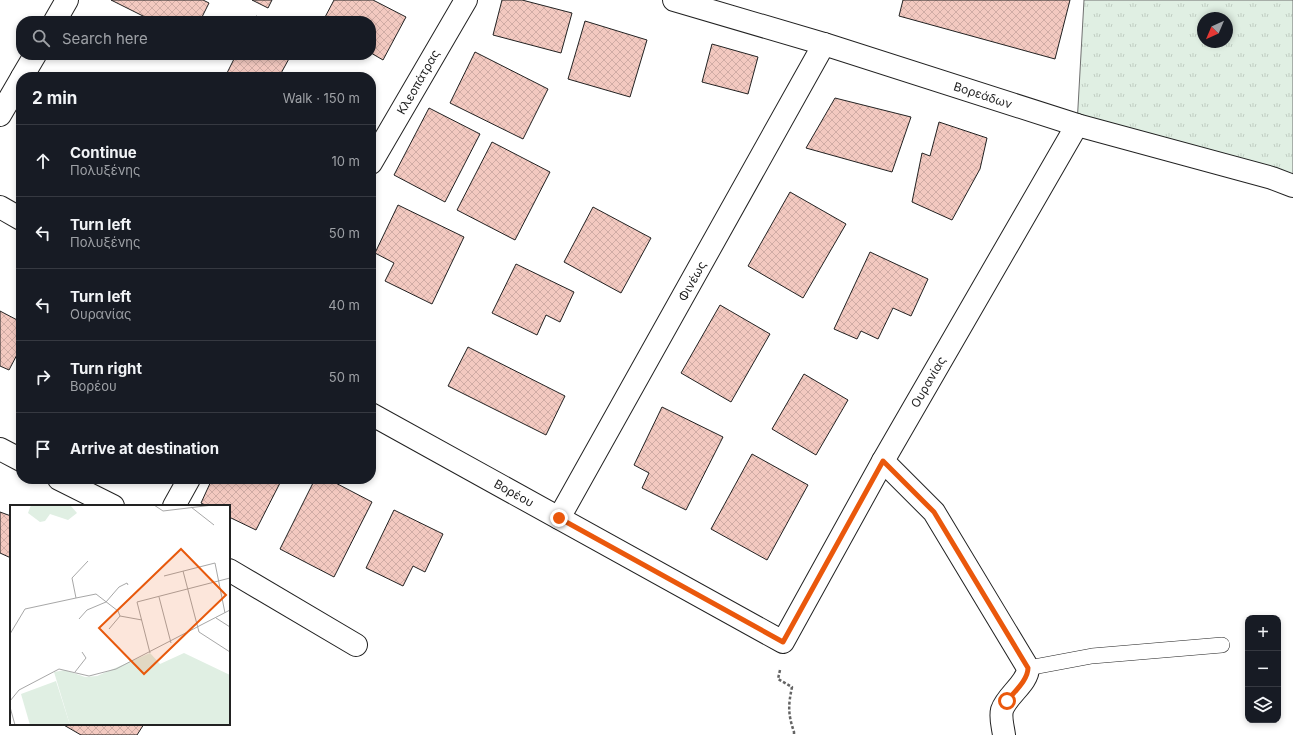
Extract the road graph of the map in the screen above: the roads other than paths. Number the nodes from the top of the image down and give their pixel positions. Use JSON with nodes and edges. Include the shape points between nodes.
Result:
{"nodes":[{"id":1,"x":67,"y":0,"type":"edge"},
{"id":2,"x":466,"y":0,"type":"edge"},
{"id":3,"x":674,"y":0,"type":"edge"},
{"id":4,"x":58,"y":16,"type":"edge"},
{"id":5,"x":824,"y":44,"type":"junction"},
{"id":6,"x":32,"y":60,"type":"edge"},
{"id":7,"x":25,"y":72,"type":"edge"},
{"id":8,"x":16,"y":88,"type":"edge"},
{"id":9,"x":0,"y":115,"type":"edge"},
{"id":10,"x":1078,"y":125,"type":"junction"},
{"id":11,"x":376,"y":154,"type":"edge"},
{"id":12,"x":1293,"y":186,"type":"edge"},
{"id":13,"x":0,"y":207,"type":"edge"},
{"id":14,"x":16,"y":216,"type":"edge"},
{"id":15,"x":376,"y":417,"type":"edge"},
{"id":16,"x":0,"y":449,"type":"edge"},
{"id":17,"x":16,"y":457,"type":"edge"},
{"id":18,"x":883,"y":461,"type":"junction"},
{"id":19,"x":69,"y":484,"type":"edge"},
{"id":20,"x":186,"y":484,"type":"edge"},
{"id":21,"x":111,"y":505,"type":"edge"},
{"id":22,"x":175,"y":505,"type":"edge"},
{"id":23,"x":559,"y":518,"type":"junction"},
{"id":24,"x":230,"y":571,"type":"edge"},
{"id":25,"x":783,"y":642,"type":"joint"},
{"id":26,"x":1222,"y":645,"type":"dead end"},
{"id":27,"x":356,"y":646,"type":"dead end"},
{"id":28,"x":1028,"y":668,"type":"junction"},
{"id":29,"x":1004,"y":735,"type":"edge"}],
"edges":[{"from":1,"to":4,"type":"street"},
{"from":2,"to":11,"type":"street","name":"Κλεοπάτρας"},
{"from":3,"to":5,"type":"street","name":"Βορεάδων"},
{"from":5,"to":10,"type":"street","name":"Βορεάδων"},
{"from":5,"to":23,"type":"street","name":"Φινέως"},
{"from":6,"to":7,"type":"street"},
{"from":8,"to":9,"type":"street"},
{"from":10,"to":12,"type":"street","name":"Βορεάδων"},
{"from":10,"to":18,"type":"street","name":"Ουρανίας"},
{"from":13,"to":14,"type":"street"},
{"from":15,"to":23,"type":"street","name":"Βορέου"},
{"from":16,"to":17,"type":"street"},
{"from":18,"to":25,"type":"street","name":"Ουρανίας"},
{"from":18,"to":28,"type":"street","via":[[934,512]]},
{"from":19,"to":21,"type":"street"},
{"from":20,"to":22,"type":"street"},
{"from":23,"to":25,"type":"street","name":"Βορέου"},
{"from":24,"to":27,"type":"street"},
{"from":26,"to":28,"type":"lane","via":[[1092,656]]},
{"from":28,"to":29,"type":"street","via":[[1026,677],[1002,711]]}]}
